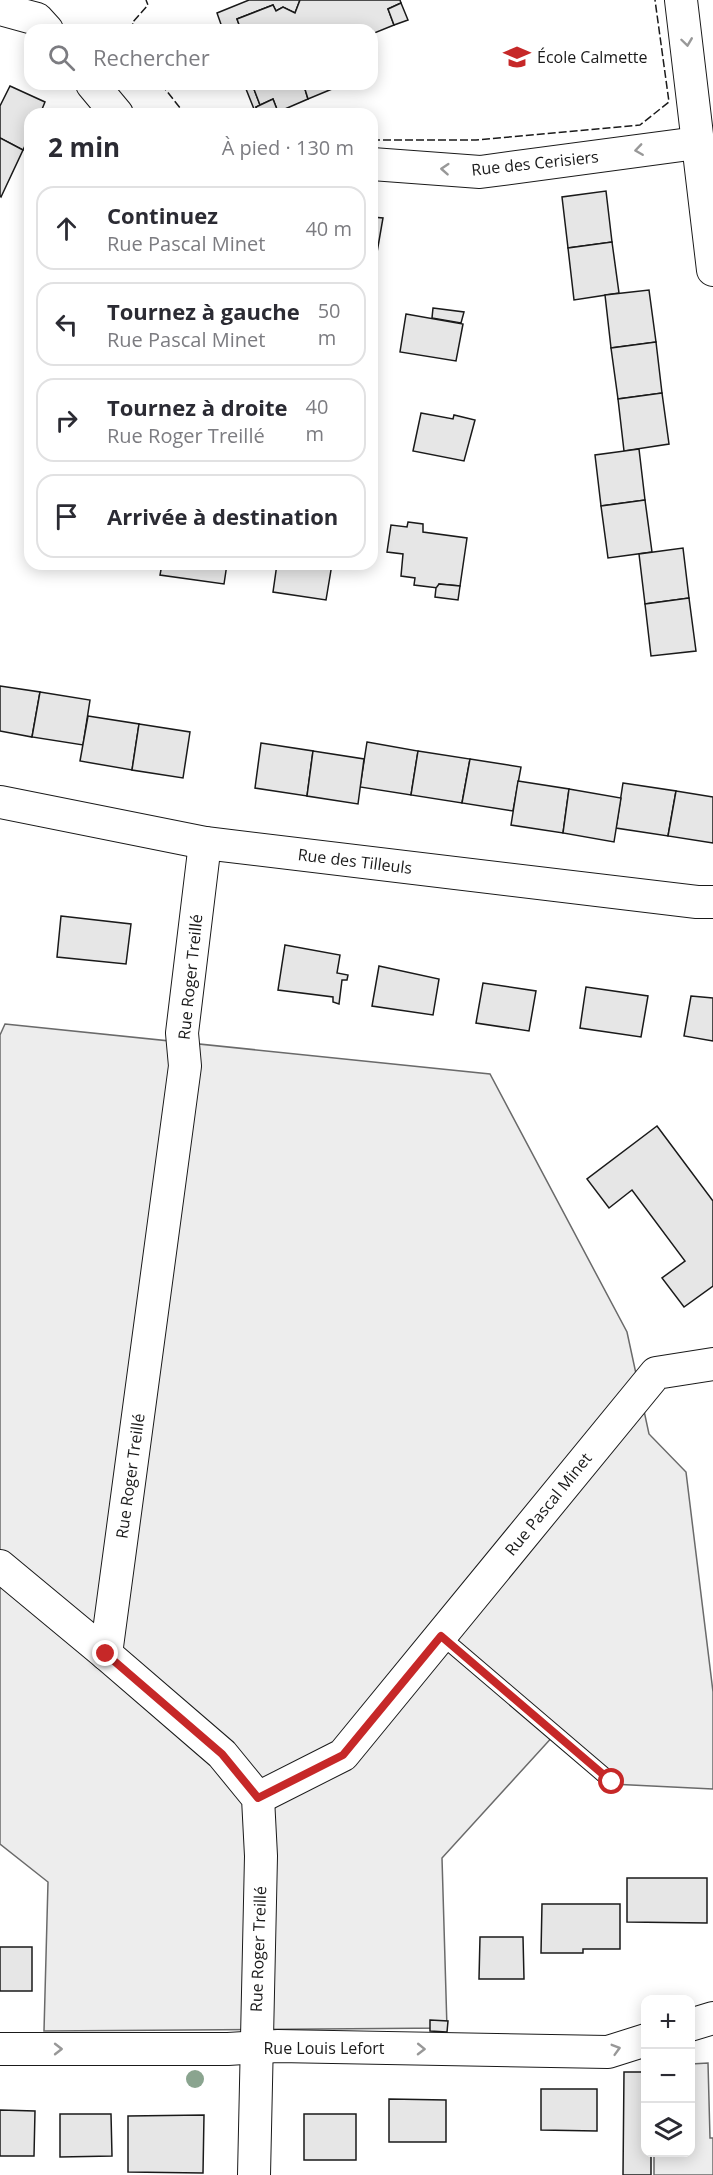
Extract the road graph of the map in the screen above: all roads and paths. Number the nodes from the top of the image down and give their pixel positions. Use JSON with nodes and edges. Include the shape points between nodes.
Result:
{"nodes":[{"id":1,"x":681,"y":0,"type":"edge"},
{"id":2,"x":0,"y":9,"type":"edge"},
{"id":3,"x":42,"y":24,"type":"edge"},
{"id":4,"x":713,"y":60,"type":"edge"},
{"id":5,"x":692,"y":83,"type":"junction"},
{"id":6,"x":97,"y":90,"type":"edge"},
{"id":7,"x":112,"y":108,"type":"edge"},
{"id":8,"x":697,"y":143,"type":"junction"},
{"id":9,"x":378,"y":164,"type":"edge"},
{"id":10,"x":713,"y":270,"type":"edge"},
{"id":11,"x":0,"y":802,"type":"edge"},
{"id":12,"x":205,"y":843,"type":"junction"},
{"id":13,"x":713,"y":902,"type":"edge"},
{"id":14,"x":713,"y":1364,"type":"edge"},
{"id":15,"x":0,"y":1566,"type":"edge"},
{"id":16,"x":441,"y":1636,"type":"junction"},
{"id":17,"x":106,"y":1654,"type":"junction"},
{"id":18,"x":612,"y":1782,"type":"dead end"},
{"id":19,"x":258,"y":1798,"type":"junction"},
{"id":20,"x":713,"y":2018,"type":"edge"},
{"id":21,"x":695,"y":2023,"type":"edge"},
{"id":22,"x":641,"y":2041,"type":"edge"},
{"id":23,"x":256,"y":2047,"type":"junction"},
{"id":24,"x":0,"y":2049,"type":"edge"},
{"id":25,"x":254,"y":2175,"type":"edge"}],
"edges":[{"from":1,"to":5,"type":"street","one_way":true},
{"from":2,"to":3,"type":"street","via":[[38,19]]},
{"from":4,"to":5,"type":"street"},
{"from":5,"to":8,"type":"street"},
{"from":6,"to":7,"type":"street"},
{"from":8,"to":9,"type":"street","name":"Rue des Cerisiers","one_way":true,"via":[[480,172]]},
{"from":8,"to":10,"type":"street"},
{"from":11,"to":12,"type":"street","name":"Rue des Tilleuls"},
{"from":12,"to":13,"type":"street","name":"Rue des Tilleuls"},
{"from":12,"to":17,"type":"street","name":"Rue Roger Treillé","via":[[182,1033],[185,1066]]},
{"from":14,"to":16,"type":"street","name":"Rue Pascal Minet","via":[[656,1373]]},
{"from":15,"to":17,"type":"street"},
{"from":16,"to":18,"type":"lane"},
{"from":16,"to":19,"type":"street","name":"Rue Pascal Minet","via":[[343,1755]]},
{"from":17,"to":19,"type":"street","via":[[222,1754]]},
{"from":19,"to":23,"type":"street","name":"Rue Roger Treillé","via":[[261,1856]]},
{"from":20,"to":21,"type":"street"},
{"from":23,"to":22,"type":"street","name":"Rue Louis Lefort","one_way":true,"via":[[608,2052]]},
{"from":24,"to":23,"type":"street","name":"Rue Louis Lefort","one_way":true},
{"from":23,"to":25,"type":"street","name":"Rue Roger Treillé"}]}
